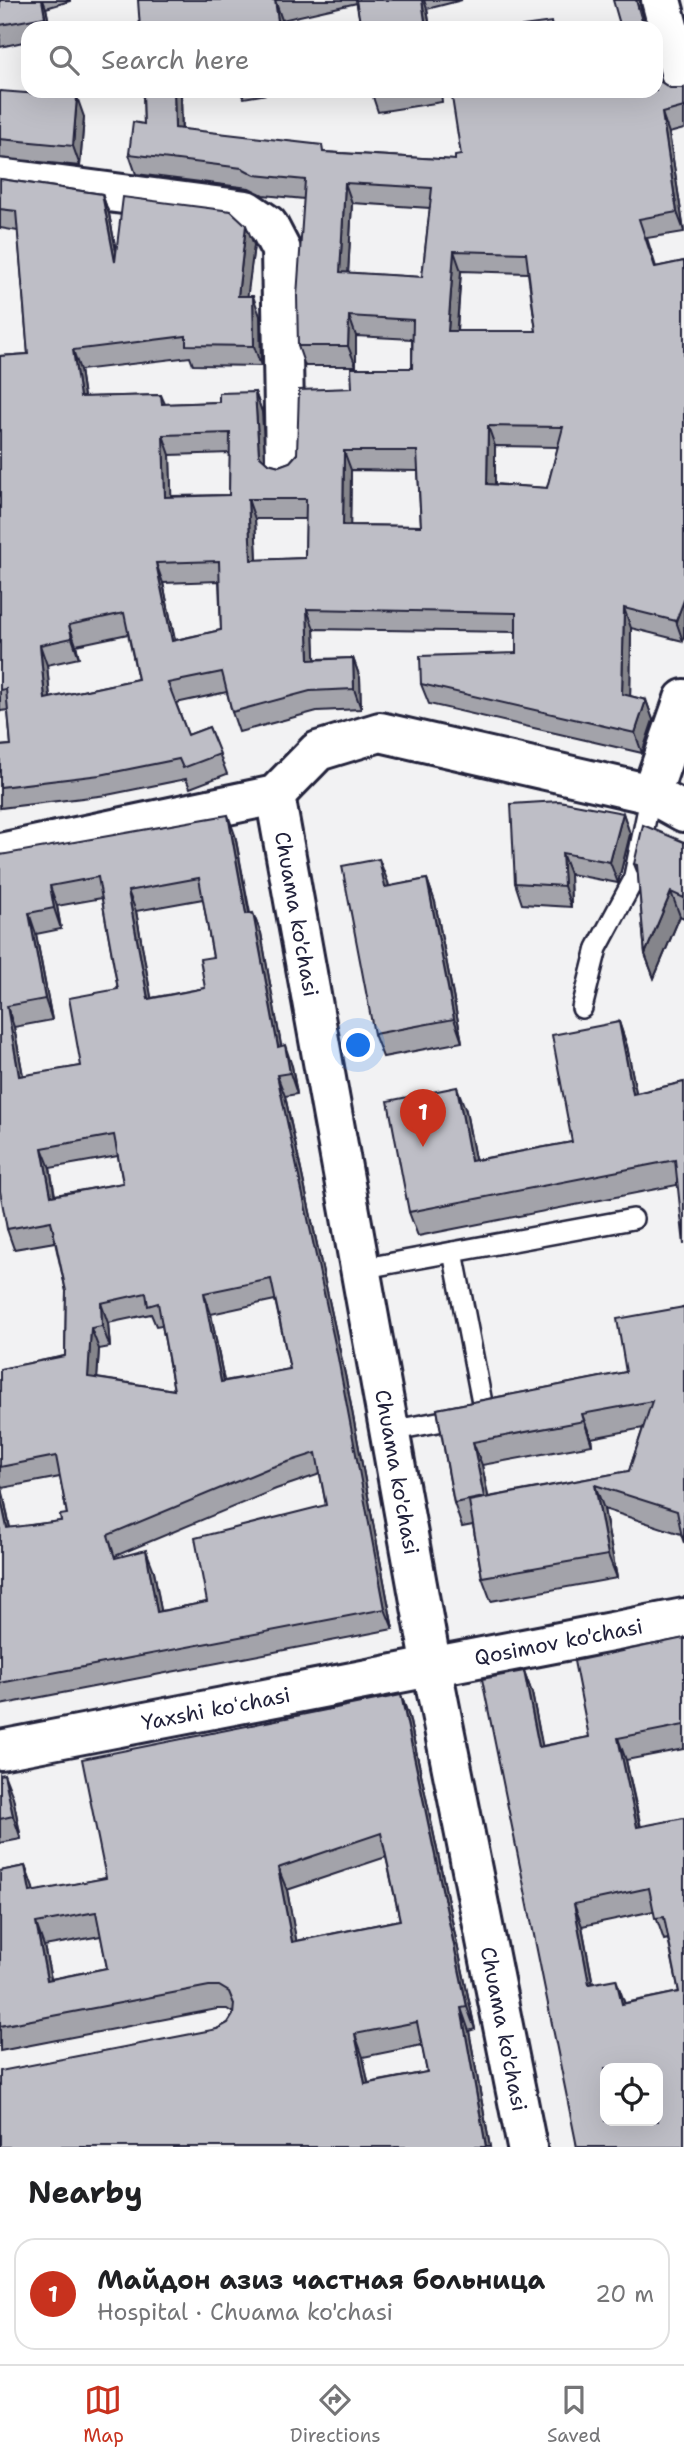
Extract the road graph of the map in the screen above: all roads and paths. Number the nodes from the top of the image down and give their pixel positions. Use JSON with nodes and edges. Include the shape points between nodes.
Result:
{"nodes":[{"id":1,"x":661,"y":0,"type":"edge"},
{"id":2,"x":684,"y":87,"type":"edge"},
{"id":3,"x":0,"y":178,"type":"edge"},
{"id":4,"x":285,"y":464,"type":"edge"},
{"id":5,"x":684,"y":699,"type":"edge"},
{"id":6,"x":651,"y":794,"type":"junction"},
{"id":7,"x":275,"y":795,"type":"junction"},
{"id":8,"x":684,"y":812,"type":"edge"},
{"id":9,"x":0,"y":853,"type":"edge"},
{"id":10,"x":582,"y":1008,"type":"dead end"},
{"id":11,"x":633,"y":1219,"type":"dead end"},
{"id":12,"x":453,"y":1252,"type":"junction"},
{"id":13,"x":360,"y":1269,"type":"junction"},
{"id":14,"x":390,"y":1432,"type":"junction"},
{"id":15,"x":684,"y":1618,"type":"edge"},
{"id":16,"x":432,"y":1668,"type":"junction"},
{"id":17,"x":0,"y":1749,"type":"edge"},
{"id":18,"x":527,"y":2147,"type":"edge"}],
"edges":[{"from":1,"to":2,"type":"street"},
{"from":3,"to":4,"type":"street","via":[[246,210],[268,225],[281,250]]},
{"from":5,"to":6,"type":"street"},
{"from":6,"to":7,"type":"street","via":[[380,732],[318,751]]},
{"from":6,"to":8,"type":"street"},
{"from":6,"to":10,"type":"lane","via":[[633,881],[597,948]]},
{"from":7,"to":9,"type":"street"},
{"from":7,"to":13,"type":"street","name":"Chuama ko'chasi"},
{"from":11,"to":12,"type":"lane"},
{"from":12,"to":13,"type":"lane"},
{"from":12,"to":14,"type":"lane","via":[[491,1412]]},
{"from":13,"to":14,"type":"street","name":"Chuama ko'chasi"},
{"from":14,"to":16,"type":"street","name":"Chuama ko'chasi"},
{"from":15,"to":16,"type":"street","name":"Qosimov ko'chasi"},
{"from":16,"to":17,"type":"street","name":"Yaxshi koʻchasi"},
{"from":16,"to":18,"type":"street","name":"Chuama ko'chasi"}]}
